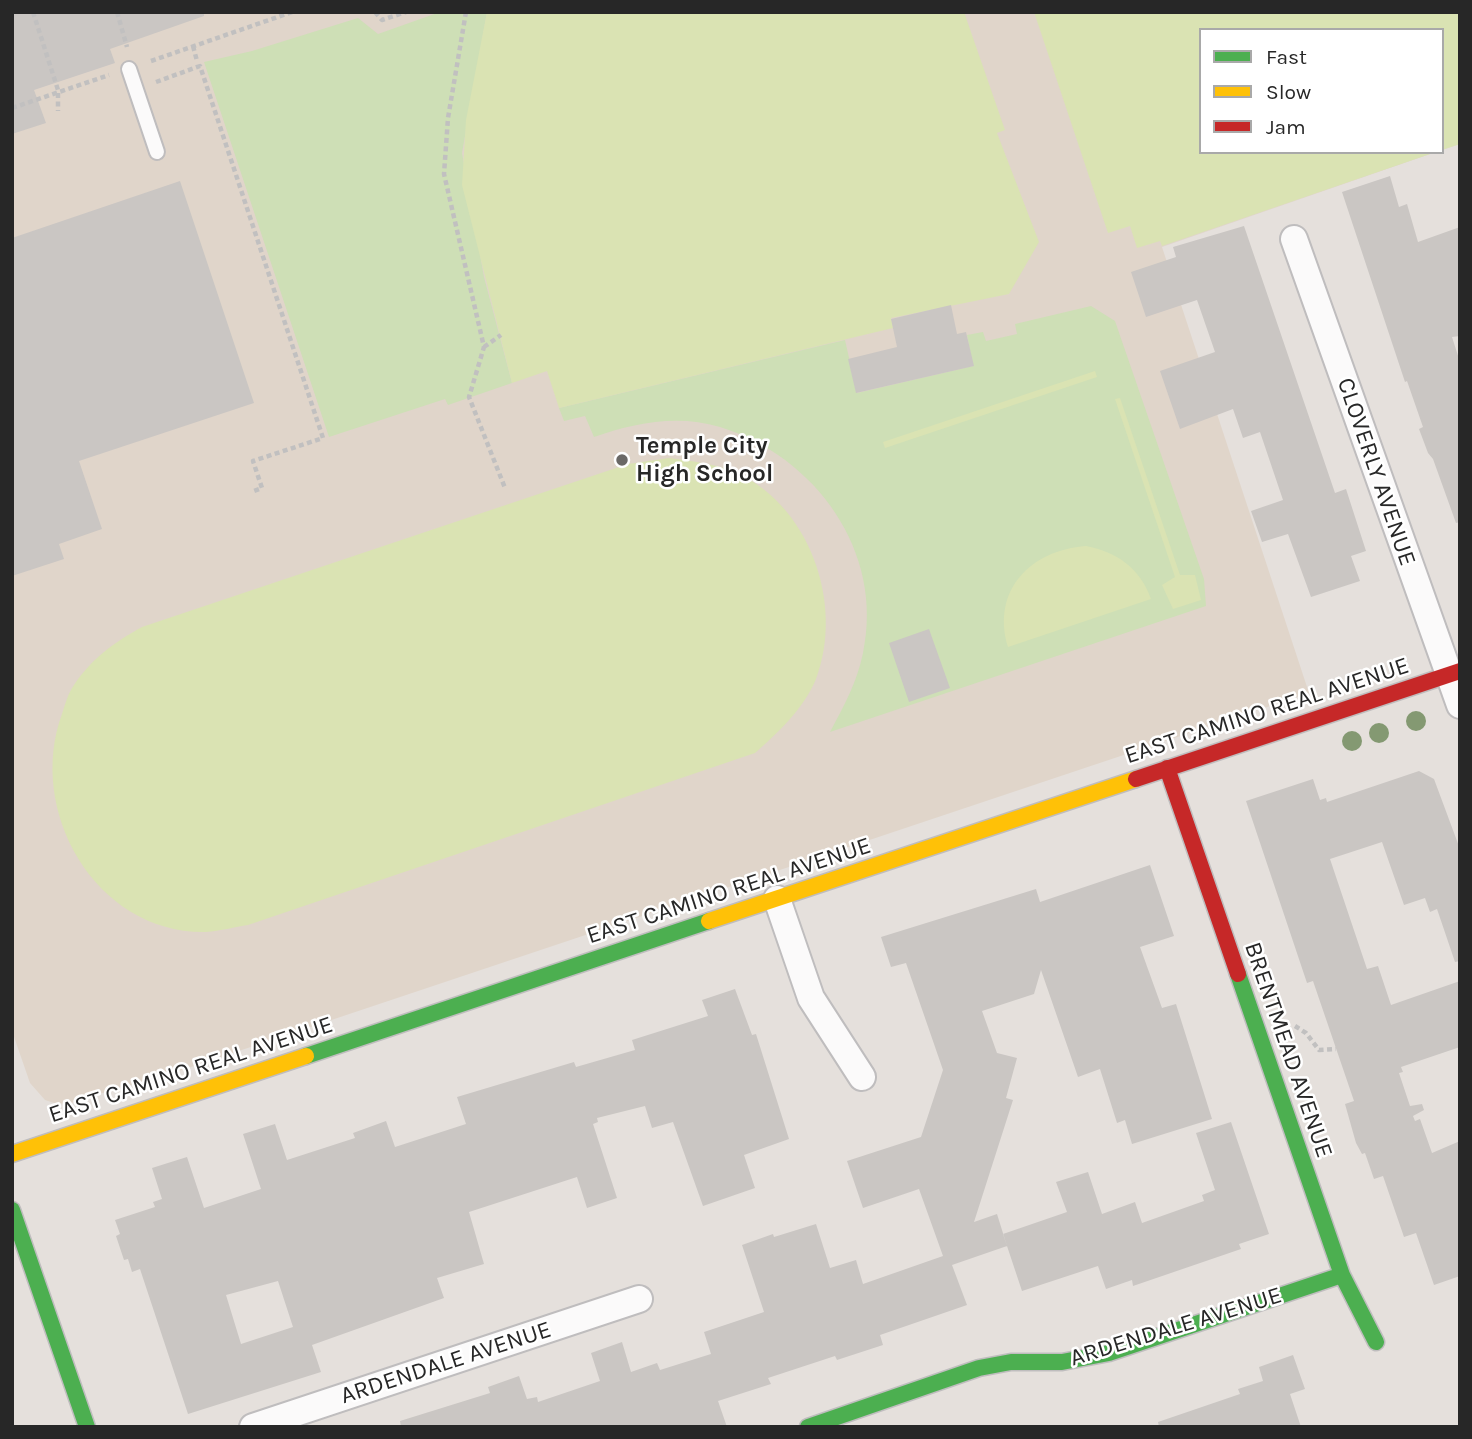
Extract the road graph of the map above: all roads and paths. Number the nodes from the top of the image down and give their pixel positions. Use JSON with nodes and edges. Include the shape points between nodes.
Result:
{"nodes":[{"id":1,"x":33,"y":12,"type":"edge"},
{"id":2,"x":117,"y":12,"type":"edge"},
{"id":3,"x":292,"y":12,"type":"edge"},
{"id":4,"x":375,"y":12,"type":"edge"},
{"id":5,"x":406,"y":12,"type":"edge"},
{"id":6,"x":466,"y":12,"type":"edge"},
{"id":7,"x":193,"y":46,"type":"junction"},
{"id":8,"x":197,"y":61,"type":"dead end"},
{"id":9,"x":130,"y":69,"type":"junction"},
{"id":10,"x":136,"y":89,"type":"junction"},
{"id":11,"x":58,"y":90,"type":"junction"},
{"id":12,"x":12,"y":108,"type":"edge"},
{"id":13,"x":58,"y":111,"type":"dead end"},
{"id":14,"x":157,"y":152,"type":"dead end"},
{"id":15,"x":1294,"y":239,"type":"dead end"},
{"id":16,"x":502,"y":335,"type":"dead end"},
{"id":17,"x":484,"y":347,"type":"junction"},
{"id":18,"x":505,"y":488,"type":"dead end"},
{"id":19,"x":251,"y":492,"type":"dead end"},
{"id":20,"x":1454,"y":673,"type":"edge"},
{"id":21,"x":1460,"y":705,"type":"edge"},
{"id":22,"x":1167,"y":768,"type":"junction"},
{"id":23,"x":777,"y":899,"type":"junction"},
{"id":24,"x":1291,"y":1024,"type":"dead end"},
{"id":25,"x":1336,"y":1049,"type":"dead end"},
{"id":26,"x":862,"y":1077,"type":"dead end"},
{"id":27,"x":12,"y":1154,"type":"edge"},
{"id":28,"x":12,"y":1210,"type":"edge"},
{"id":29,"x":1342,"y":1275,"type":"junction"},
{"id":30,"x":639,"y":1298,"type":"dead end"},
{"id":31,"x":1376,"y":1342,"type":"dead end"},
{"id":32,"x":86,"y":1427,"type":"edge"},
{"id":33,"x":253,"y":1427,"type":"edge"},
{"id":34,"x":808,"y":1427,"type":"edge"}],
"edges":[{"from":1,"to":11,"type":"path"},
{"from":2,"to":9,"type":"path"},
{"from":3,"to":7,"type":"path"},
{"from":4,"to":5,"type":"path","via":[[382,20]]},
{"from":6,"to":17,"type":"path","via":[[448,118],[444,174]]},
{"from":7,"to":8,"type":"path"},
{"from":7,"to":9,"type":"path"},
{"from":9,"to":10,"type":"lane"},
{"from":9,"to":11,"type":"path"},
{"from":10,"to":14,"type":"lane"},
{"from":10,"to":19,"type":"path","via":[[200,66],[323,438],[253,461],[262,488]]},
{"from":11,"to":12,"type":"path"},
{"from":11,"to":13,"type":"path"},
{"from":15,"to":20,"type":"street","name":"CLOVERLY AVENUE"},
{"from":16,"to":17,"type":"path"},
{"from":17,"to":18,"type":"path","via":[[469,397]]},
{"from":20,"to":21,"type":"street","name":"CLOVERLY AVENUE"},
{"from":20,"to":22,"type":"street","name":"EAST CAMINO REAL AVENUE"},
{"from":22,"to":23,"type":"street","name":"EAST CAMINO REAL AVENUE"},
{"from":22,"to":29,"type":"street","name":"BRENTMEAD AVENUE"},
{"from":23,"to":26,"type":"street","via":[[811,998]]},
{"from":23,"to":27,"type":"street","name":"EAST CAMINO REAL AVENUE"},
{"from":24,"to":25,"type":"path","via":[[1306,1033],[1319,1050]]},
{"from":28,"to":32,"type":"street"},
{"from":29,"to":31,"type":"street","name":"BRENTMEAD AVENUE"},
{"from":29,"to":34,"type":"street","name":"ARDENDALE AVENUE","via":[[1109,1353],[1062,1362],[1011,1362],[979,1368]]},
{"from":30,"to":33,"type":"street","name":"ARDENDALE AVENUE"}]}
